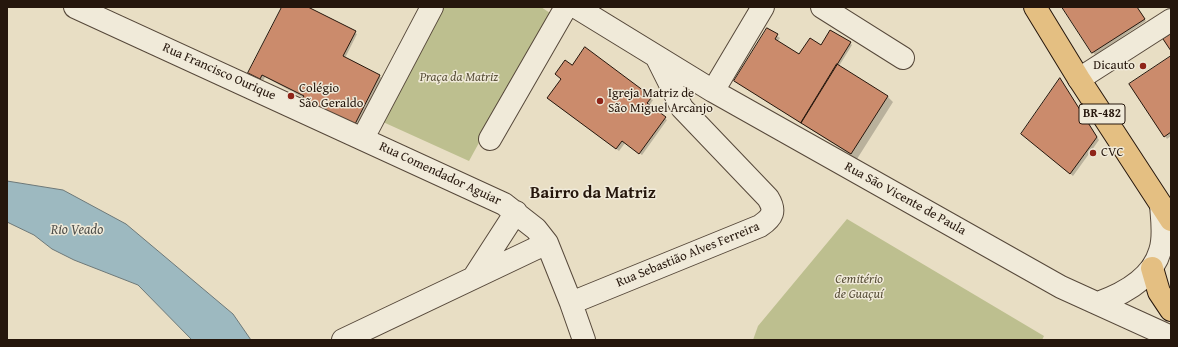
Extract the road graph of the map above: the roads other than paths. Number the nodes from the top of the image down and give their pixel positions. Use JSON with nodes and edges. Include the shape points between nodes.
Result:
{"nodes":[{"id":1,"x":75,"y":7,"type":"edge"},
{"id":2,"x":432,"y":7,"type":"edge"},
{"id":3,"x":566,"y":7,"type":"edge"},
{"id":4,"x":576,"y":7,"type":"edge"},
{"id":5,"x":763,"y":7,"type":"edge"},
{"id":6,"x":822,"y":7,"type":"edge"},
{"id":7,"x":1035,"y":7,"type":"edge"},
{"id":8,"x":1171,"y":20,"type":"edge"},
{"id":9,"x":657,"y":58,"type":"junction"},
{"id":10,"x":903,"y":58,"type":"dead end"},
{"id":11,"x":1079,"y":79,"type":"junction"},
{"id":12,"x":713,"y":91,"type":"junction"},
{"id":13,"x":363,"y":138,"type":"junction"},
{"id":14,"x":490,"y":139,"type":"dead end"},
{"id":15,"x":516,"y":212,"type":"junction"},
{"id":16,"x":1166,"y":213,"type":"edge"},
{"id":17,"x":547,"y":243,"type":"junction"},
{"id":18,"x":1152,"y":268,"type":"junction"},
{"id":19,"x":474,"y":277,"type":"junction"},
{"id":20,"x":571,"y":302,"type":"junction"},
{"id":21,"x":1098,"y":303,"type":"junction"},
{"id":22,"x":1171,"y":310,"type":"edge"},
{"id":23,"x":1159,"y":335,"type":"edge"},
{"id":24,"x":343,"y":340,"type":"edge"},
{"id":25,"x":584,"y":340,"type":"edge"}],
"edges":[{"from":1,"to":13,"type":"street","name":"Rua Francisco Ourique"},
{"from":2,"to":13,"type":"street"},
{"from":3,"to":14,"type":"street"},
{"from":4,"to":9,"type":"street","name":"Rua São Vicente de Paula"},
{"from":5,"to":12,"type":"street"},
{"from":6,"to":10,"type":"street"},
{"from":7,"to":11,"type":"highway","number":"BR-482"},
{"from":8,"to":11,"type":"street"},
{"from":9,"to":12,"type":"street","name":"Rua São Vicente de Paula"},
{"from":9,"to":20,"type":"street","name":"Rua Sebastião Alves Ferreira","via":[[682,108],[768,198],[773,206],[773,213],[768,221],[760,226]]},
{"from":11,"to":16,"type":"highway","number":"BR-482"},
{"from":12,"to":21,"type":"street","name":"Rua São Vicente de Paula","via":[[1062,286]]},
{"from":13,"to":15,"type":"street","name":"Rua Comendador Aguiar","via":[[494,198]]},
{"from":15,"to":17,"type":"street","name":"Rua Comendador Aguiar","via":[[536,229]]},
{"from":15,"to":19,"type":"street"},
{"from":16,"to":18,"type":"street","via":[[1160,251]]},
{"from":17,"to":19,"type":"street"},
{"from":17,"to":20,"type":"street"},
{"from":18,"to":21,"type":"street","via":[[1124,292]]},
{"from":18,"to":22,"type":"highway","via":[[1159,292]]},
{"from":19,"to":24,"type":"street"},
{"from":20,"to":25,"type":"street"},
{"from":21,"to":23,"type":"street","name":"Rua São Vicente de Paula"}]}
